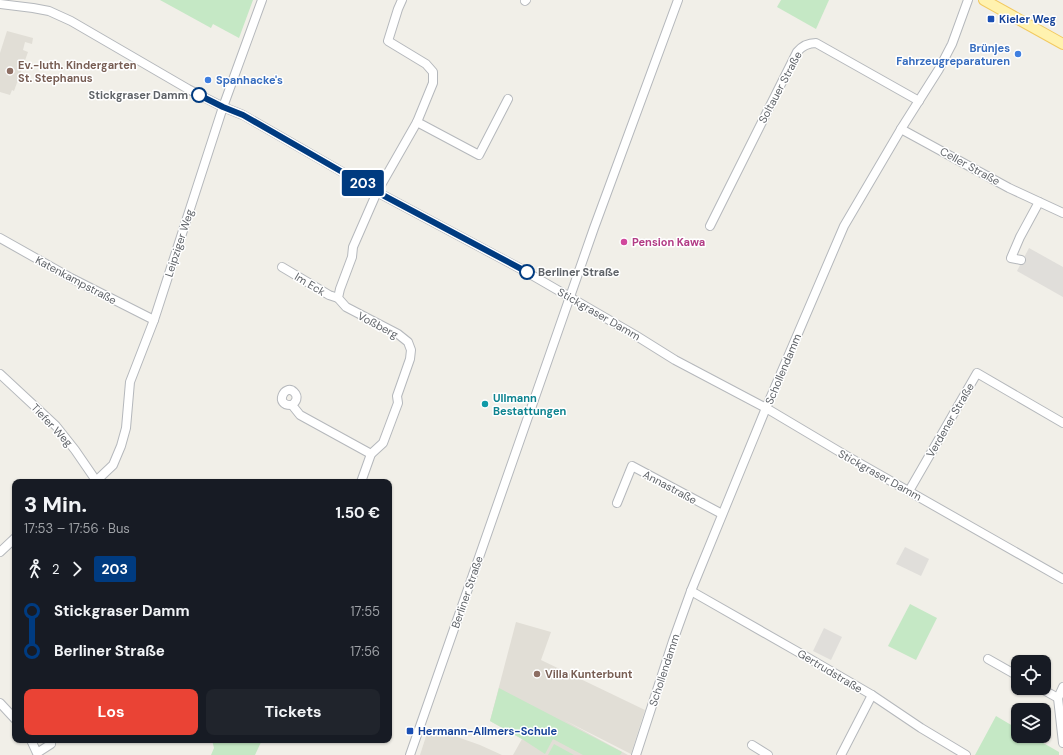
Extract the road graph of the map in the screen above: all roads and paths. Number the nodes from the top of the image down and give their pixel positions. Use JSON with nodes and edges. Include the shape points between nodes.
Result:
{"nodes":[{"id":1,"x":262,"y":0,"type":"edge"},
{"id":2,"x":402,"y":0,"type":"edge"},
{"id":3,"x":968,"y":0,"type":"edge"},
{"id":4,"x":984,"y":0,"type":"edge"},
{"id":5,"x":675,"y":1,"type":"edge"},
{"id":6,"x":0,"y":4,"type":"edge"},
{"id":7,"x":1063,"y":44,"type":"edge"},
{"id":8,"x":508,"y":99,"type":"dead end"},
{"id":9,"x":919,"y":101,"type":"junction"},
{"id":10,"x":223,"y":107,"type":"junction"},
{"id":11,"x":417,"y":122,"type":"junction"},
{"id":12,"x":901,"y":129,"type":"junction"},
{"id":13,"x":377,"y":192,"type":"junction"},
{"id":14,"x":1040,"y":202,"type":"junction"},
{"id":15,"x":1063,"y":213,"type":"edge"},
{"id":16,"x":710,"y":226,"type":"dead end"},
{"id":17,"x":0,"y":238,"type":"edge"},
{"id":18,"x":1021,"y":260,"type":"dead end"},
{"id":19,"x":282,"y":267,"type":"dead end"},
{"id":20,"x":570,"y":297,"type":"junction"},
{"id":21,"x":338,"y":298,"type":"junction"},
{"id":22,"x":154,"y":320,"type":"junction"},
{"id":23,"x":0,"y":374,"type":"edge"},
{"id":24,"x":292,"y":406,"type":"dead end"},
{"id":25,"x":766,"y":408,"type":"junction"},
{"id":26,"x":1063,"y":423,"type":"edge"},
{"id":27,"x":371,"y":454,"type":"junction"},
{"id":28,"x":94,"y":479,"type":"edge"},
{"id":29,"x":99,"y":479,"type":"edge"},
{"id":30,"x":362,"y":479,"type":"edge"},
{"id":31,"x":909,"y":491,"type":"junction"},
{"id":32,"x":617,"y":503,"type":"dead end"},
{"id":33,"x":722,"y":514,"type":"junction"},
{"id":34,"x":12,"y":541,"type":"edge"},
{"id":35,"x":0,"y":552,"type":"edge"},
{"id":36,"x":1063,"y":578,"type":"edge"},
{"id":37,"x":691,"y":591,"type":"junction"},
{"id":38,"x":988,"y":659,"type":"dead end"},
{"id":39,"x":1011,"y":672,"type":"edge"},
{"id":40,"x":1063,"y":687,"type":"edge"},
{"id":41,"x":1051,"y":694,"type":"edge"},
{"id":42,"x":872,"y":695,"type":"junction"},
{"id":43,"x":1058,"y":698,"type":"junction"},
{"id":44,"x":0,"y":702,"type":"edge"},
{"id":45,"x":12,"y":716,"type":"edge"},
{"id":46,"x":32,"y":743,"type":"edge"},
{"id":47,"x":50,"y":743,"type":"edge"},
{"id":48,"x":1063,"y":743,"type":"edge"},
{"id":49,"x":752,"y":745,"type":"dead end"},
{"id":50,"x":410,"y":755,"type":"edge"},
{"id":51,"x":636,"y":755,"type":"edge"},
{"id":52,"x":768,"y":755,"type":"edge"},
{"id":53,"x":841,"y":755,"type":"edge"},
{"id":54,"x":966,"y":755,"type":"edge"}],
"edges":[{"from":1,"to":10,"type":"street","name":"Leipziger Weg"},
{"from":2,"to":11,"type":"street","via":[[388,41],[426,64],[433,72],[433,83]]},
{"from":3,"to":9,"type":"street","name":"Schollendamm","via":[[952,44]]},
{"from":4,"to":7,"type":"main road"},
{"from":5,"to":20,"type":"street","name":"Berliner Straße"},
{"from":6,"to":10,"type":"street","name":"Stickgraser Damm","via":[[49,11]]},
{"from":8,"to":11,"type":"street","via":[[479,155]]},
{"from":9,"to":12,"type":"street","name":"Schollendamm"},
{"from":9,"to":16,"type":"street","name":"Soltauer Straße","via":[[816,43],[803,46],[797,52]]},
{"from":10,"to":13,"type":"street","name":"Stickgraser Damm","via":[[243,115]]},
{"from":10,"to":22,"type":"street","name":"Leipziger Weg"},
{"from":11,"to":13,"type":"street"},
{"from":12,"to":14,"type":"street","name":"Celler Straße","via":[[1009,188]]},
{"from":12,"to":25,"type":"street","name":"Schollendamm","via":[[844,226]]},
{"from":13,"to":20,"type":"street","name":"Stickgraser Damm"},
{"from":13,"to":21,"type":"street","via":[[353,247]]},
{"from":14,"to":15,"type":"street","name":"Celler Straße"},
{"from":14,"to":18,"type":"street","via":[[1011,258]]},
{"from":17,"to":22,"type":"street","name":"Katenkampstraße"},
{"from":19,"to":21,"type":"street","name":"Im Eck"},
{"from":20,"to":25,"type":"street","name":"Stickgraser Damm","via":[[675,360]]},
{"from":20,"to":50,"type":"street","name":"Berliner Straße"},
{"from":21,"to":27,"type":"street","name":"Voßberg","via":[[346,307],[398,334],[408,342],[411,350],[397,396],[398,403],[383,443]]},
{"from":22,"to":29,"type":"street","name":"Leipziger Weg","via":[[130,382],[122,446],[113,466]]},
{"from":23,"to":28,"type":"street","name":"Tiefer Weg","via":[[56,426]]},
{"from":24,"to":27,"type":"street","via":[[300,415]]},
{"from":25,"to":31,"type":"street","name":"Stickgraser Damm"},
{"from":25,"to":33,"type":"street","name":"Schollendamm"},
{"from":26,"to":31,"type":"street","name":"Verdener Straße","via":[[977,373]]},
{"from":27,"to":30,"type":"street","name":"Voßberg"},
{"from":31,"to":36,"type":"street","name":"Stickgraser Damm"},
{"from":32,"to":33,"type":"street","name":"Annastraße","via":[[632,466]]},
{"from":33,"to":37,"type":"street","name":"Schollendamm"},
{"from":34,"to":35,"type":"street"},
{"from":37,"to":42,"type":"street","name":"Gertrudstraße"},
{"from":37,"to":51,"type":"street","name":"Schollendamm"},
{"from":38,"to":39,"type":"street"},
{"from":40,"to":43,"type":"street"},
{"from":41,"to":43,"type":"street"},
{"from":42,"to":53,"type":"street"},
{"from":42,"to":54,"type":"street","name":"Gertrudstraße"},
{"from":43,"to":48,"type":"street"},
{"from":44,"to":45,"type":"street"},
{"from":46,"to":47,"type":"street","via":[[37,753]]},
{"from":49,"to":52,"type":"street"}]}
